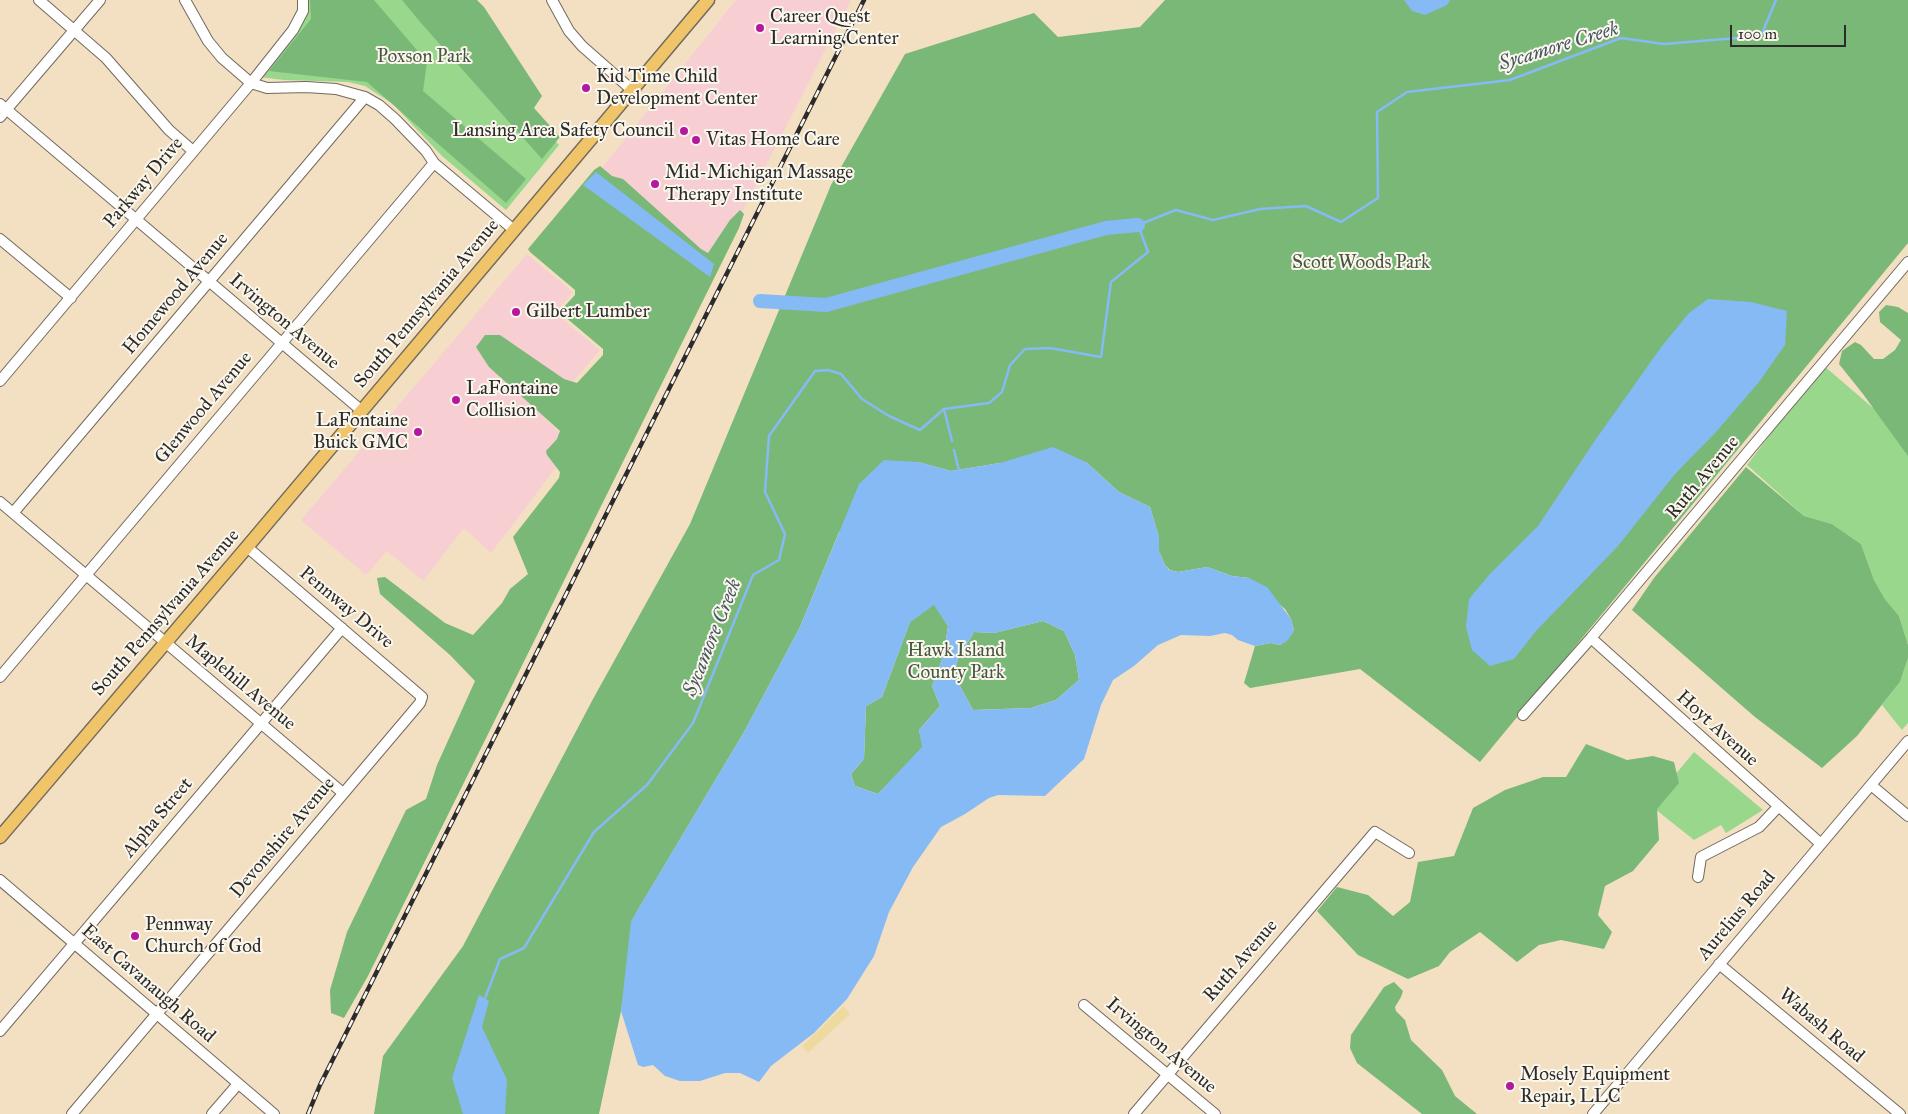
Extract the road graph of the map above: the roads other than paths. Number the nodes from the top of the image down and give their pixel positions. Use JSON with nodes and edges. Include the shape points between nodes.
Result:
{"nodes":[{"id":1,"x":39,"y":0,"type":"edge"},
{"id":2,"x":100,"y":0,"type":"edge"},
{"id":3,"x":185,"y":0,"type":"edge"},
{"id":4,"x":303,"y":0,"type":"edge"},
{"id":5,"x":552,"y":0,"type":"edge"},
{"id":6,"x":708,"y":0,"type":"edge"},
{"id":7,"x":74,"y":30,"type":"junction"},
{"id":8,"x":251,"y":83,"type":"junction"},
{"id":9,"x":632,"y":90,"type":"junction"},
{"id":10,"x":365,"y":97,"type":"junction"},
{"id":11,"x":2,"y":110,"type":"edge"},
{"id":12,"x":193,"y":151,"type":"junction"},
{"id":13,"x":434,"y":163,"type":"junction"},
{"id":14,"x":136,"y":220,"type":"junction"},
{"id":15,"x":514,"y":230,"type":"junction"},
{"id":16,"x":0,"y":239,"type":"edge"},
{"id":17,"x":1908,"y":262,"type":"edge"},
{"id":18,"x":209,"y":282,"type":"junction"},
{"id":19,"x":70,"y":298,"type":"junction"},
{"id":20,"x":281,"y":343,"type":"junction"},
{"id":21,"x":0,"y":381,"type":"edge"},
{"id":22,"x":362,"y":411,"type":"junction"},
{"id":23,"x":0,"y":502,"type":"edge"},
{"id":24,"x":13,"y":513,"type":"junction"},
{"id":25,"x":247,"y":547,"type":"junction"},
{"id":26,"x":86,"y":575,"type":"junction"},
{"id":27,"x":342,"y":628,"type":"junction"},
{"id":28,"x":1591,"y":638,"type":"junction"},
{"id":29,"x":166,"y":643,"type":"junction"},
{"id":30,"x":0,"y":677,"type":"edge"},
{"id":31,"x":422,"y":696,"type":"joint"},
{"id":32,"x":1523,"y":715,"type":"dead end"},
{"id":33,"x":261,"y":723,"type":"junction"},
{"id":34,"x":1908,"y":741,"type":"edge"},
{"id":35,"x":1870,"y":785,"type":"junction"},
{"id":36,"x":343,"y":793,"type":"junction"},
{"id":37,"x":1778,"y":807,"type":"junction"},
{"id":38,"x":1908,"y":816,"type":"edge"},
{"id":39,"x":0,"y":837,"type":"edge"},
{"id":40,"x":1821,"y":844,"type":"junction"},
{"id":41,"x":1409,"y":853,"type":"dead end"},
{"id":42,"x":1698,"y":877,"type":"dead end"},
{"id":43,"x":0,"y":880,"type":"edge"},
{"id":44,"x":74,"y":943,"type":"junction"},
{"id":45,"x":1719,"y":964,"type":"junction"},
{"id":46,"x":1084,"y":1005,"type":"dead end"},
{"id":47,"x":157,"y":1014,"type":"junction"},
{"id":48,"x":0,"y":1031,"type":"edge"},
{"id":49,"x":1168,"y":1074,"type":"junction"},
{"id":50,"x":238,"y":1084,"type":"junction"},
{"id":51,"x":72,"y":1114,"type":"edge"},
{"id":52,"x":212,"y":1114,"type":"edge"},
{"id":53,"x":274,"y":1114,"type":"edge"},
{"id":54,"x":1134,"y":1114,"type":"edge"},
{"id":55,"x":1215,"y":1114,"type":"edge"},
{"id":56,"x":1593,"y":1114,"type":"edge"},
{"id":57,"x":1900,"y":1114,"type":"edge"}],
"edges":[{"from":1,"to":7,"type":"street"},
{"from":2,"to":7,"type":"street"},
{"from":3,"to":8,"type":"street","via":[[222,58]]},
{"from":4,"to":8,"type":"street","name":"Parkway Drive","via":[[303,11],[296,25]]},
{"from":5,"to":9,"type":"street","via":[[569,31],[582,46]]},
{"from":6,"to":9,"type":"main road","name":"South Pennsylvania Avenue"},
{"from":7,"to":11,"type":"street"},
{"from":7,"to":12,"type":"street","via":[[118,71],[169,130]]},
{"from":8,"to":10,"type":"street","via":[[267,88],[336,88]]},
{"from":8,"to":12,"type":"street","name":"Parkway Drive"},
{"from":9,"to":15,"type":"main road","name":"South Pennsylvania Avenue"},
{"from":10,"to":13,"type":"street","via":[[395,119]]},
{"from":10,"to":18,"type":"street","name":"Homewood Avenue"},
{"from":11,"to":14,"type":"street","name":"Irvington Avenue"},
{"from":12,"to":14,"type":"street","name":"Parkway Drive"},
{"from":13,"to":15,"type":"street"},
{"from":13,"to":20,"type":"street","name":"Glenwood Avenue"},
{"from":14,"to":18,"type":"street","name":"Irvington Avenue"},
{"from":14,"to":19,"type":"street","name":"Parkway Drive"},
{"from":15,"to":22,"type":"main road","name":"South Pennsylvania Avenue"},
{"from":16,"to":19,"type":"street"},
{"from":17,"to":28,"type":"street","name":"Ruth Avenue"},
{"from":18,"to":20,"type":"street","name":"Irvington Avenue"},
{"from":18,"to":24,"type":"street","name":"Homewood Avenue"},
{"from":19,"to":21,"type":"street","name":"Parkway Drive"},
{"from":20,"to":22,"type":"street","name":"Irvington Avenue"},
{"from":20,"to":26,"type":"street","name":"Glenwood Avenue"},
{"from":22,"to":25,"type":"main road","name":"South Pennsylvania Avenue"},
{"from":23,"to":24,"type":"street","name":"Maplehill Avenue"},
{"from":24,"to":26,"type":"street","name":"Maplehill Avenue"},
{"from":25,"to":27,"type":"street","name":"Pennway Drive"},
{"from":25,"to":29,"type":"main road","name":"South Pennsylvania Avenue"},
{"from":26,"to":29,"type":"street","name":"Maplehill Avenue"},
{"from":26,"to":30,"type":"street","name":"Glenwood Avenue"},
{"from":27,"to":31,"type":"street","name":"Pennway Drive"},
{"from":27,"to":33,"type":"street","name":"Alpha Street"},
{"from":28,"to":32,"type":"street","name":"Ruth Avenue"},
{"from":28,"to":37,"type":"street","name":"Hoyt Avenue"},
{"from":29,"to":33,"type":"street","name":"Maplehill Avenue"},
{"from":29,"to":39,"type":"main road","name":"South Pennsylvania Avenue"},
{"from":31,"to":36,"type":"street","name":"Devonshire Avenue","via":[[420,703]]},
{"from":33,"to":36,"type":"street","name":"Maplehill Avenue"},
{"from":33,"to":44,"type":"street","name":"Alpha Street"},
{"from":34,"to":35,"type":"street","name":"Aurelius Road"},
{"from":35,"to":38,"type":"street"},
{"from":35,"to":40,"type":"street","name":"Aurelius Road"},
{"from":36,"to":47,"type":"street","name":"Devonshire Avenue"},
{"from":37,"to":40,"type":"street","name":"Hoyt Avenue"},
{"from":37,"to":42,"type":"street","via":[[1759,827],[1701,857]]},
{"from":40,"to":45,"type":"street","name":"Aurelius Road"},
{"from":41,"to":49,"type":"street","name":"Ruth Avenue","via":[[1375,832]]},
{"from":43,"to":44,"type":"street","name":"East Cavanaugh Road"},
{"from":44,"to":47,"type":"street","name":"East Cavanaugh Road"},
{"from":44,"to":48,"type":"street","name":"Alpha Street"},
{"from":45,"to":56,"type":"street","name":"Aurelius Road"},
{"from":45,"to":57,"type":"street","name":"Wabash Road"},
{"from":46,"to":49,"type":"street","name":"Irvington Avenue"},
{"from":47,"to":50,"type":"street","name":"East Cavanaugh Road"},
{"from":47,"to":51,"type":"street","name":"Devonshire Avenue"},
{"from":49,"to":54,"type":"street","name":"Ruth Avenue"},
{"from":49,"to":55,"type":"street","name":"Irvington Avenue"},
{"from":50,"to":52,"type":"street"},
{"from":50,"to":53,"type":"street","name":"East Cavanaugh Road"}]}
